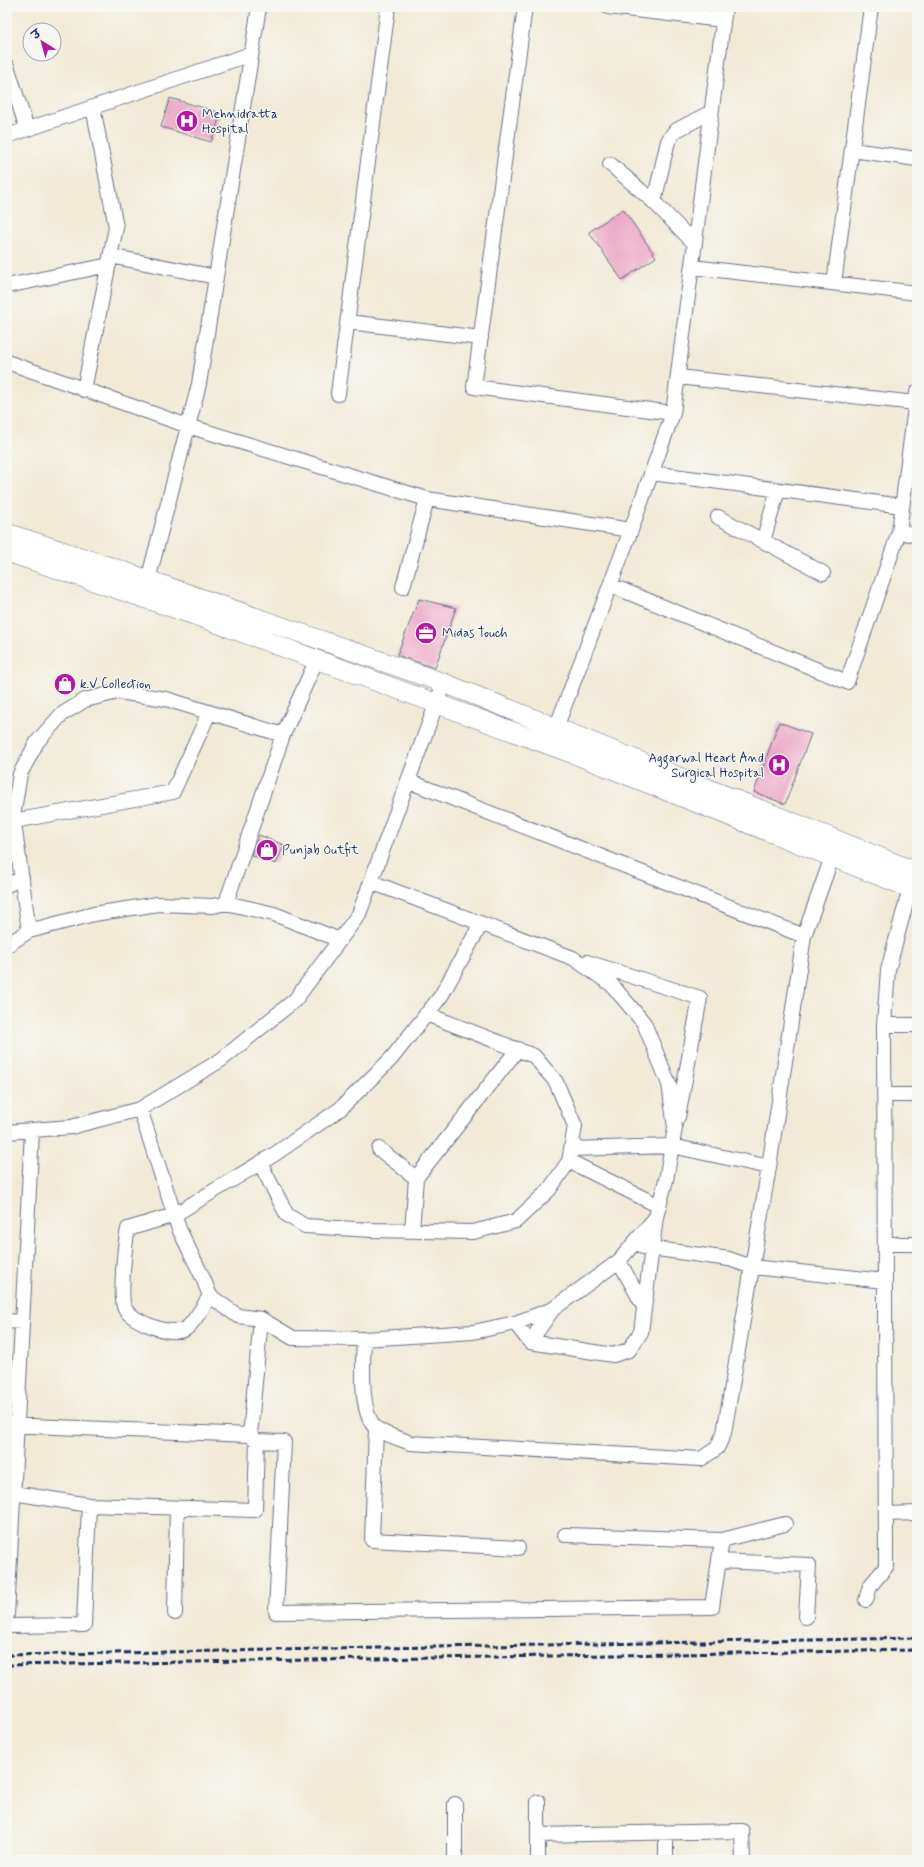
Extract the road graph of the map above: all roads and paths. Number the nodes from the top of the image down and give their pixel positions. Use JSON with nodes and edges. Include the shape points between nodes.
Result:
{"nodes":[{"id":1,"x":259,"y":7,"type":"edge"},
{"id":2,"x":388,"y":7,"type":"edge"},
{"id":3,"x":525,"y":7,"type":"edge"},
{"id":4,"x":608,"y":7,"type":"edge"},
{"id":5,"x":871,"y":7,"type":"edge"},
{"id":6,"x":724,"y":14,"type":"edge"},
{"id":7,"x":251,"y":54,"type":"junction"},
{"id":8,"x":7,"y":66,"type":"edge"},
{"id":9,"x":93,"y":107,"type":"junction"},
{"id":10,"x":712,"y":112,"type":"junction"},
{"id":11,"x":27,"y":129,"type":"junction"},
{"id":12,"x":7,"y":136,"type":"edge"},
{"id":13,"x":852,"y":150,"type":"junction"},
{"id":14,"x":917,"y":159,"type":"edge"},
{"id":15,"x":610,"y":164,"type":"dead end"},
{"id":16,"x":654,"y":202,"type":"junction"},
{"id":17,"x":695,"y":244,"type":"junction"},
{"id":18,"x":110,"y":260,"type":"junction"},
{"id":19,"x":692,"y":267,"type":"junction"},
{"id":20,"x":216,"y":277,"type":"junction"},
{"id":21,"x":834,"y":283,"type":"junction"},
{"id":22,"x":7,"y":286,"type":"edge"},
{"id":23,"x":917,"y":293,"type":"edge"},
{"id":24,"x":348,"y":322,"type":"junction"},
{"id":25,"x":481,"y":338,"type":"junction"},
{"id":26,"x":7,"y":362,"type":"edge"},
{"id":27,"x":678,"y":377,"type":"junction"},
{"id":28,"x":84,"y":390,"type":"junction"},
{"id":29,"x":338,"y":394,"type":"dead end"},
{"id":30,"x":916,"y":398,"type":"edge"},
{"id":31,"x":673,"y":413,"type":"junction"},
{"id":32,"x":188,"y":426,"type":"junction"},
{"id":33,"x":651,"y":473,"type":"junction"},
{"id":34,"x":778,"y":490,"type":"junction"},
{"id":35,"x":427,"y":499,"type":"junction"},
{"id":36,"x":902,"y":506,"type":"junction"},
{"id":37,"x":718,"y":517,"type":"dead end"},
{"id":38,"x":631,"y":530,"type":"junction"},
{"id":39,"x":898,"y":532,"type":"junction"},
{"id":40,"x":7,"y":533,"type":"edge"},
{"id":41,"x":917,"y":534,"type":"edge"},
{"id":42,"x":763,"y":541,"type":"junction"},
{"id":43,"x":7,"y":552,"type":"edge"},
{"id":44,"x":823,"y":574,"type":"dead end"},
{"id":45,"x":148,"y":580,"type":"junction"},
{"id":46,"x":610,"y":585,"type":"junction"},
{"id":47,"x":403,"y":587,"type":"dead end"},
{"id":48,"x":143,"y":598,"type":"junction"},
{"id":49,"x":316,"y":661,"type":"junction"},
{"id":50,"x":444,"y":684,"type":"junction"},
{"id":51,"x":436,"y":704,"type":"junction"},
{"id":52,"x":209,"y":713,"type":"junction"},
{"id":53,"x":556,"y":728,"type":"junction"},
{"id":54,"x":283,"y":735,"type":"junction"},
{"id":55,"x":550,"y":745,"type":"junction"},
{"id":56,"x":408,"y":781,"type":"junction"},
{"id":57,"x":14,"y":821,"type":"junction"},
{"id":58,"x":832,"y":857,"type":"junction"},
{"id":59,"x":22,"y":878,"type":"junction"},
{"id":60,"x":371,"y":882,"type":"junction"},
{"id":61,"x":915,"y":883,"type":"edge"},
{"id":62,"x":7,"y":885,"type":"edge"},
{"id":63,"x":226,"y":903,"type":"junction"},
{"id":64,"x":481,"y":924,"type":"junction"},
{"id":65,"x":29,"y":931,"type":"junction"},
{"id":66,"x":804,"y":936,"type":"junction"},
{"id":67,"x":340,"y":940,"type":"junction"},
{"id":68,"x":7,"y":945,"type":"edge"},
{"id":69,"x":573,"y":958,"type":"junction"},
{"id":70,"x":426,"y":1014,"type":"junction"},
{"id":71,"x":884,"y":1025,"type":"junction"},
{"id":72,"x":917,"y":1025,"type":"edge"},
{"id":73,"x":518,"y":1049,"type":"junction"},
{"id":74,"x":884,"y":1095,"type":"junction"},
{"id":75,"x":917,"y":1095,"type":"edge"},
{"id":76,"x":140,"y":1109,"type":"junction"},
{"id":77,"x":676,"y":1128,"type":"junction"},
{"id":78,"x":32,"y":1131,"type":"junction"},
{"id":79,"x":7,"y":1132,"type":"edge"},
{"id":80,"x":672,"y":1146,"type":"junction"},
{"id":81,"x":379,"y":1149,"type":"dead end"},
{"id":82,"x":570,"y":1155,"type":"junction"},
{"id":83,"x":260,"y":1163,"type":"junction"},
{"id":84,"x":769,"y":1167,"type":"junction"},
{"id":85,"x":416,"y":1178,"type":"junction"},
{"id":86,"x":657,"y":1212,"type":"junction"},
{"id":87,"x":174,"y":1215,"type":"junction"},
{"id":88,"x":412,"y":1231,"type":"junction"},
{"id":89,"x":885,"y":1244,"type":"junction"},
{"id":90,"x":917,"y":1244,"type":"edge"},
{"id":91,"x":632,"y":1245,"type":"junction"},
{"id":92,"x":652,"y":1248,"type":"junction"},
{"id":93,"x":619,"y":1261,"type":"junction"},
{"id":94,"x":752,"y":1268,"type":"junction"},
{"id":95,"x":885,"y":1282,"type":"junction"},
{"id":96,"x":210,"y":1296,"type":"junction"},
{"id":97,"x":644,"y":1307,"type":"junction"},
{"id":98,"x":553,"y":1310,"type":"junction"},
{"id":99,"x":261,"y":1319,"type":"junction"},
{"id":100,"x":7,"y":1321,"type":"edge"},
{"id":101,"x":22,"y":1322,"type":"junction"},
{"id":102,"x":515,"y":1323,"type":"junction"},
{"id":103,"x":364,"y":1339,"type":"junction"},
{"id":104,"x":530,"y":1342,"type":"junction"},
{"id":105,"x":12,"y":1425,"type":"edge"},
{"id":106,"x":376,"y":1428,"type":"junction"},
{"id":107,"x":254,"y":1438,"type":"junction"},
{"id":108,"x":10,"y":1492,"type":"edge"},
{"id":109,"x":89,"y":1505,"type":"junction"},
{"id":110,"x":177,"y":1508,"type":"junction"},
{"id":111,"x":917,"y":1513,"type":"edge"},
{"id":112,"x":886,"y":1514,"type":"junction"},
{"id":113,"x":785,"y":1524,"type":"dead end"},
{"id":114,"x":9,"y":1532,"type":"edge"},
{"id":115,"x":565,"y":1535,"type":"dead end"},
{"id":116,"x":722,"y":1540,"type":"junction"},
{"id":117,"x":518,"y":1548,"type":"dead end"},
{"id":118,"x":720,"y":1561,"type":"junction"},
{"id":119,"x":8,"y":1583,"type":"edge"},
{"id":120,"x":866,"y":1600,"type":"dead end"},
{"id":121,"x":175,"y":1613,"type":"dead end"},
{"id":122,"x":7,"y":1615,"type":"edge"},
{"id":123,"x":806,"y":1618,"type":"dead end"},
{"id":124,"x":7,"y":1626,"type":"edge"},
{"id":125,"x":538,"y":1802,"type":"dead end"},
{"id":126,"x":455,"y":1804,"type":"dead end"},
{"id":127,"x":666,"y":1833,"type":"junction"},
{"id":128,"x":538,"y":1836,"type":"junction"},
{"id":129,"x":455,"y":1860,"type":"edge"},
{"id":130,"x":538,"y":1860,"type":"edge"},
{"id":131,"x":666,"y":1860,"type":"edge"},
{"id":132,"x":743,"y":1860,"type":"edge"}],
"edges":[{"from":1,"to":7,"type":"street"},
{"from":2,"to":24,"type":"street"},
{"from":3,"to":25,"type":"street"},
{"from":4,"to":6,"type":"street"},
{"from":5,"to":13,"type":"street"},
{"from":6,"to":10,"type":"street"},
{"from":7,"to":9,"type":"street"},
{"from":7,"to":20,"type":"street"},
{"from":8,"to":11,"type":"street"},
{"from":9,"to":11,"type":"street"},
{"from":9,"to":18,"type":"street","via":[[116,227]]},
{"from":10,"to":16,"type":"street","via":[[675,131],[668,141]]},
{"from":10,"to":17,"type":"street"},
{"from":11,"to":12,"type":"street"},
{"from":13,"to":14,"type":"street"},
{"from":13,"to":21,"type":"street"},
{"from":15,"to":16,"type":"street"},
{"from":16,"to":17,"type":"street"},
{"from":17,"to":19,"type":"street"},
{"from":18,"to":20,"type":"street"},
{"from":18,"to":22,"type":"street"},
{"from":18,"to":28,"type":"street"},
{"from":19,"to":21,"type":"street"},
{"from":19,"to":27,"type":"street"},
{"from":20,"to":32,"type":"street","via":[[199,384]]},
{"from":21,"to":23,"type":"street"},
{"from":24,"to":25,"type":"street"},
{"from":24,"to":29,"type":"street"},
{"from":25,"to":31,"type":"street","via":[[474,387]]},
{"from":26,"to":28,"type":"street"},
{"from":27,"to":30,"type":"street"},
{"from":27,"to":31,"type":"street"},
{"from":28,"to":32,"type":"street"},
{"from":30,"to":36,"type":"street"},
{"from":31,"to":33,"type":"street"},
{"from":32,"to":35,"type":"street"},
{"from":32,"to":45,"type":"street"},
{"from":33,"to":34,"type":"street"},
{"from":33,"to":38,"type":"street"},
{"from":34,"to":36,"type":"street"},
{"from":34,"to":42,"type":"street"},
{"from":35,"to":38,"type":"street"},
{"from":35,"to":47,"type":"street"},
{"from":36,"to":39,"type":"street"},
{"from":37,"to":42,"type":"street"},
{"from":38,"to":46,"type":"street"},
{"from":39,"to":41,"type":"street"},
{"from":39,"to":46,"type":"street","via":[[847,682]]},
{"from":40,"to":45,"type":"main road"},
{"from":42,"to":44,"type":"street"},
{"from":43,"to":48,"type":"main road"},
{"from":45,"to":48,"type":"street"},
{"from":45,"to":50,"type":"main road"},
{"from":46,"to":53,"type":"street"},
{"from":48,"to":49,"type":"main road"},
{"from":49,"to":51,"type":"main road"},
{"from":49,"to":54,"type":"street"},
{"from":50,"to":51,"type":"street"},
{"from":50,"to":53,"type":"main road"},
{"from":51,"to":55,"type":"main road"},
{"from":51,"to":56,"type":"street"},
{"from":52,"to":54,"type":"street"},
{"from":52,"to":57,"type":"street","via":[[173,792]]},
{"from":52,"to":57,"type":"street","via":[[166,699],[118,692],[85,700],[61,715],[37,742],[20,774]]},
{"from":53,"to":55,"type":"street"},
{"from":53,"to":61,"type":"main road"},
{"from":54,"to":63,"type":"street"},
{"from":55,"to":58,"type":"main road"},
{"from":56,"to":60,"type":"street"},
{"from":56,"to":66,"type":"street"},
{"from":57,"to":59,"type":"street"},
{"from":58,"to":61,"type":"main road"},
{"from":58,"to":66,"type":"street"},
{"from":59,"to":62,"type":"street"},
{"from":59,"to":65,"type":"street"},
{"from":60,"to":64,"type":"street"},
{"from":60,"to":67,"type":"street","via":[[359,914]]},
{"from":61,"to":71,"type":"street","via":[[888,970]]},
{"from":63,"to":65,"type":"street","via":[[213,906],[158,904],[94,914]]},
{"from":63,"to":67,"type":"street","via":[[274,914]]},
{"from":64,"to":69,"type":"street"},
{"from":64,"to":70,"type":"street","via":[[441,996]]},
{"from":65,"to":68,"type":"street"},
{"from":66,"to":84,"type":"street"},
{"from":67,"to":76,"type":"street","via":[[296,1000],[221,1060]]},
{"from":69,"to":77,"type":"street","via":[[612,985],[644,1023],[669,1084]]},
{"from":69,"to":77,"type":"street","via":[[700,998]]},
{"from":70,"to":73,"type":"street"},
{"from":70,"to":83,"type":"street","via":[[391,1059],[340,1108]]},
{"from":71,"to":72,"type":"street"},
{"from":71,"to":74,"type":"street"},
{"from":73,"to":82,"type":"street","via":[[534,1056],[556,1082],[575,1126]]},
{"from":73,"to":85,"type":"street"},
{"from":74,"to":75,"type":"street"},
{"from":74,"to":89,"type":"street"},
{"from":76,"to":78,"type":"street","via":[[71,1127]]},
{"from":76,"to":87,"type":"street"},
{"from":77,"to":80,"type":"street"},
{"from":78,"to":79,"type":"street"},
{"from":78,"to":101,"type":"street"},
{"from":80,"to":82,"type":"street"},
{"from":80,"to":84,"type":"street"},
{"from":80,"to":86,"type":"street"},
{"from":81,"to":85,"type":"street"},
{"from":82,"to":86,"type":"street"},
{"from":82,"to":88,"type":"street","via":[[550,1190],[516,1221],[473,1232]]},
{"from":83,"to":87,"type":"street"},
{"from":83,"to":88,"type":"street","via":[[287,1215],[305,1226]]},
{"from":84,"to":94,"type":"street"},
{"from":85,"to":88,"type":"street"},
{"from":86,"to":91,"type":"street"},
{"from":86,"to":92,"type":"street"},
{"from":87,"to":96,"type":"street"},
{"from":87,"to":96,"type":"street","via":[[128,1229],[122,1295],[124,1308],[135,1319],[175,1332],[187,1328]]},
{"from":89,"to":90,"type":"street"},
{"from":89,"to":95,"type":"street"},
{"from":91,"to":92,"type":"street"},
{"from":91,"to":93,"type":"street"},
{"from":92,"to":94,"type":"street","via":[[729,1259]]},
{"from":92,"to":97,"type":"street"},
{"from":93,"to":97,"type":"street"},
{"from":93,"to":98,"type":"street"},
{"from":94,"to":95,"type":"street"},
{"from":94,"to":106,"type":"street","via":[[724,1433],[717,1448],[701,1459],[410,1443]]},
{"from":95,"to":112,"type":"street"},
{"from":96,"to":99,"type":"street","via":[[238,1316]]},
{"from":97,"to":104,"type":"street","via":[[641,1332],[629,1350],[613,1355]]},
{"from":98,"to":102,"type":"street"},
{"from":98,"to":104,"type":"street"},
{"from":99,"to":103,"type":"street","via":[[293,1338]]},
{"from":99,"to":107,"type":"street"},
{"from":100,"to":101,"type":"street"},
{"from":101,"to":105,"type":"street"},
{"from":102,"to":103,"type":"street","via":[[473,1332]]},
{"from":102,"to":104,"type":"street"},
{"from":103,"to":106,"type":"street","via":[[363,1385],[368,1417]]},
{"from":105,"to":107,"type":"street"},
{"from":105,"to":108,"type":"street"},
{"from":106,"to":117,"type":"street","via":[[372,1540]]},
{"from":107,"to":110,"type":"street","via":[[255,1510]]},
{"from":107,"to":118,"type":"street","via":[[284,1442],[276,1612],[712,1607]]},
{"from":108,"to":109,"type":"street"},
{"from":108,"to":114,"type":"street"},
{"from":109,"to":110,"type":"street"},
{"from":109,"to":124,"type":"street","via":[[84,1625]]},
{"from":110,"to":121,"type":"street"},
{"from":111,"to":112,"type":"street"},
{"from":112,"to":120,"type":"street","via":[[886,1567],[870,1586]]},
{"from":113,"to":116,"type":"street"},
{"from":114,"to":119,"type":"street"},
{"from":115,"to":116,"type":"street"},
{"from":116,"to":118,"type":"street"},
{"from":118,"to":123,"type":"street","via":[[808,1565]]},
{"from":119,"to":122,"type":"street"},
{"from":125,"to":128,"type":"street"},
{"from":126,"to":129,"type":"street"},
{"from":127,"to":128,"type":"street"},
{"from":127,"to":131,"type":"street"},
{"from":127,"to":132,"type":"street","via":[[742,1831]]},
{"from":128,"to":130,"type":"street"}]}
